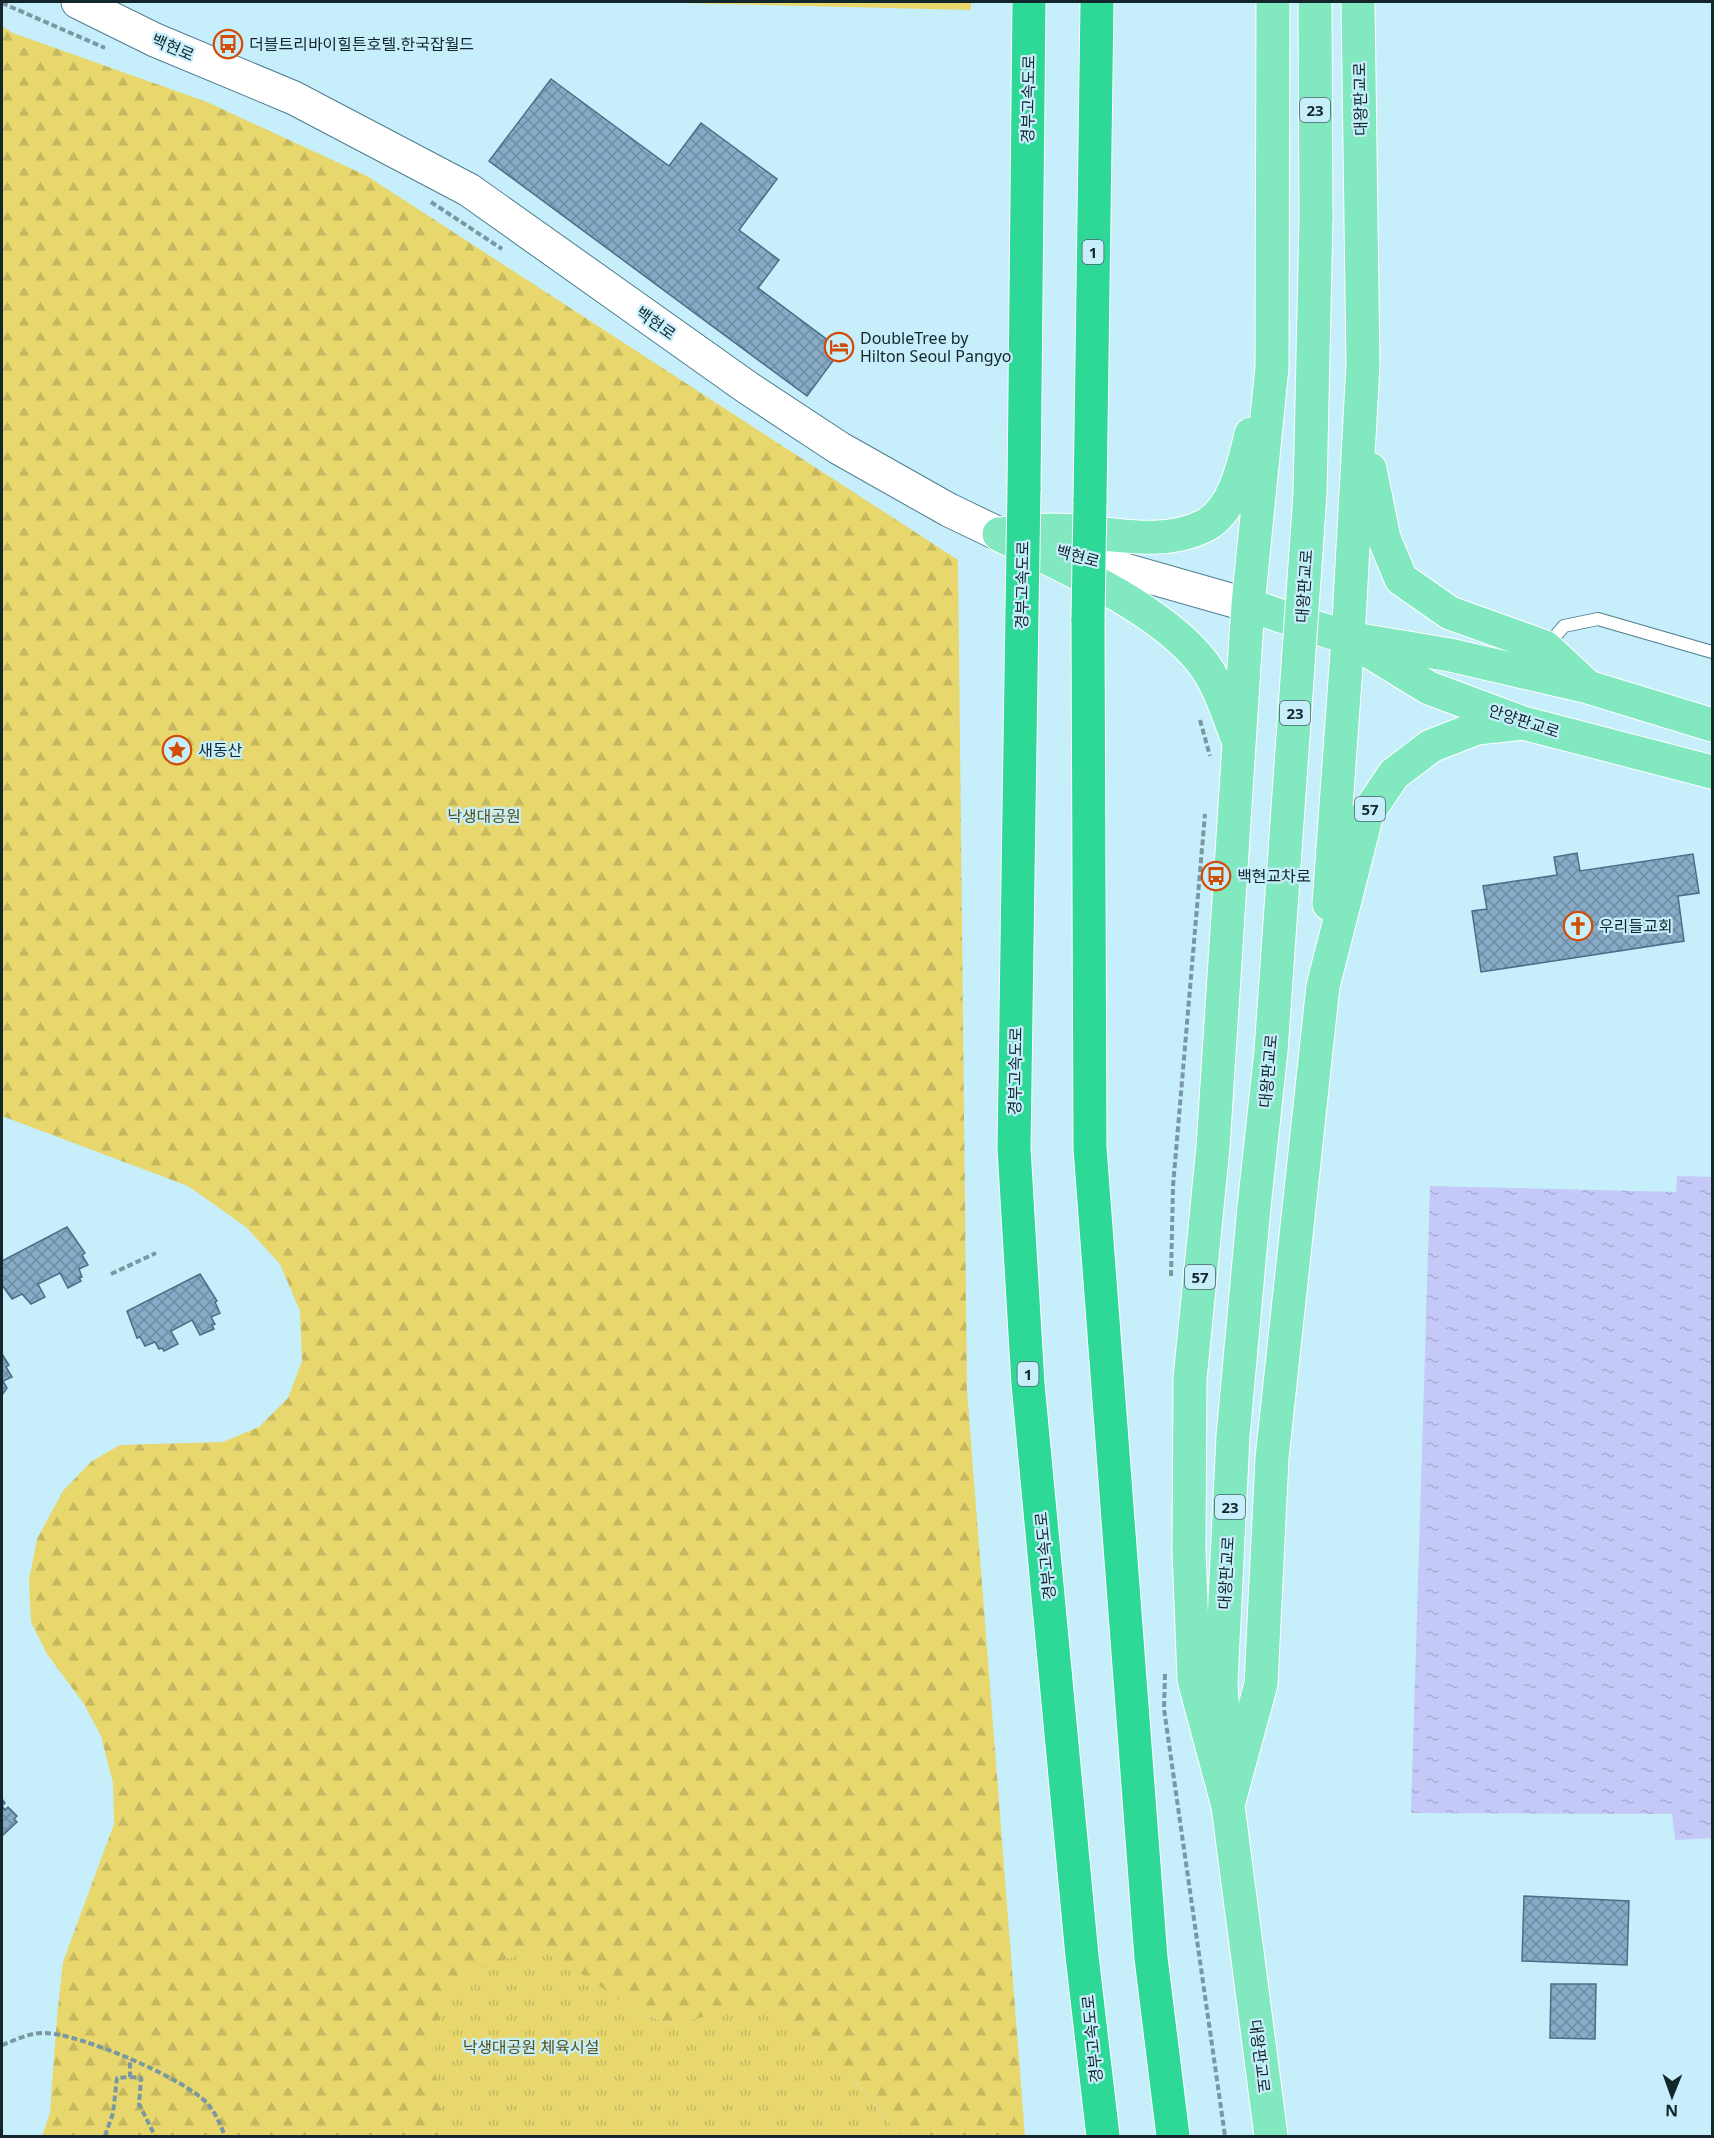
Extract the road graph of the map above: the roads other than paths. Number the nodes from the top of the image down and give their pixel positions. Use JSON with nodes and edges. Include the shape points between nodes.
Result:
{"nodes":[{"id":1,"x":78,"y":2,"type":"edge"},
{"id":2,"x":1029,"y":2,"type":"edge"},
{"id":3,"x":1097,"y":2,"type":"edge"},
{"id":4,"x":1272,"y":2,"type":"edge"},
{"id":5,"x":1315,"y":2,"type":"edge"},
{"id":6,"x":1358,"y":2,"type":"edge"},
{"id":7,"x":1363,"y":365,"type":"junction"},
{"id":8,"x":1272,"y":366,"type":"junction"},
{"id":9,"x":999,"y":534,"type":"junction"},
{"id":10,"x":1248,"y":605,"type":"junction"},
{"id":11,"x":1348,"y":638,"type":"junction"},
{"id":12,"x":1545,"y":647,"type":"junction"},
{"id":13,"x":1713,"y":652,"type":"edge"},
{"id":14,"x":1588,"y":687,"type":"junction"},
{"id":15,"x":1523,"y":723,"type":"junction"},
{"id":16,"x":1713,"y":725,"type":"edge"},
{"id":17,"x":1239,"y":744,"type":"junction"},
{"id":18,"x":1713,"y":772,"type":"edge"},
{"id":19,"x":1323,"y":986,"type":"junction"},
{"id":20,"x":1228,"y":1806,"type":"junction"},
{"id":21,"x":1103,"y":2136,"type":"edge"},
{"id":22,"x":1173,"y":2136,"type":"edge"},
{"id":23,"x":1271,"y":2136,"type":"edge"}],
"edges":[{"from":1,"to":9,"type":"main road","name":"백현로","via":[[155,40],[294,98],[469,190],[839,448]]},
{"from":2,"to":21,"type":"highway","name":"경부고속도로","number":"1","bridge":true,"via":[[1014,1148],[1028,1384],[1082,1956]]},
{"from":3,"to":22,"type":"highway","number":"1","bridge":true,"via":[[1088,619],[1090,1148],[1151,1958]]},
{"from":4,"to":8,"type":"main road"},
{"from":5,"to":20,"type":"main road","name":"대왕판교로","number":"23","bridge":true,"via":[[1311,494],[1270,1051],[1233,1436],[1221,1682]]},
{"from":6,"to":7,"type":"main road","name":"대왕판교로"},
{"from":7,"to":11,"type":"main road","name":"대왕판교로"},
{"from":7,"to":12,"type":"main road","via":[[1371,483],[1384,538],[1401,579],[1450,613]]},
{"from":8,"to":9,"type":"main road","via":[[1244,464],[1225,507],[1205,525],[1163,538],[1053,530]]},
{"from":8,"to":10,"type":"main road"},
{"from":9,"to":10,"type":"main road","name":"백현로"},
{"from":9,"to":17,"type":"main road","via":[[1113,591],[1198,657],[1222,695]]},
{"from":10,"to":11,"type":"main road","name":"안양판교로","number":"57"},
{"from":10,"to":17,"type":"main road","number":"57"},
{"from":11,"to":14,"type":"main road","name":"안양판교로","number":"57","via":[[1450,655]]},
{"from":11,"to":15,"type":"main road","name":"안양판교로","number":"57","via":[[1429,688]]},
{"from":11,"to":19,"type":"main road","name":"대왕판교로"},
{"from":12,"to":13,"type":"lane","via":[[1564,626],[1598,619]]},
{"from":12,"to":14,"type":"main road"},
{"from":14,"to":16,"type":"main road","name":"안양판교로","number":"57"},
{"from":15,"to":18,"type":"main road","name":"안양판교로","number":"57"},
{"from":15,"to":19,"type":"main road","number":"57","via":[[1477,728],[1431,746],[1394,774],[1367,814]]},
{"from":17,"to":20,"type":"main road","number":"57","via":[[1214,1147],[1190,1390],[1189,1550],[1194,1680]]},
{"from":19,"to":20,"type":"main road","number":"57","via":[[1272,1458],[1262,1684]]},
{"from":20,"to":23,"type":"main road","name":"대왕판교로","number":"23"}]}
